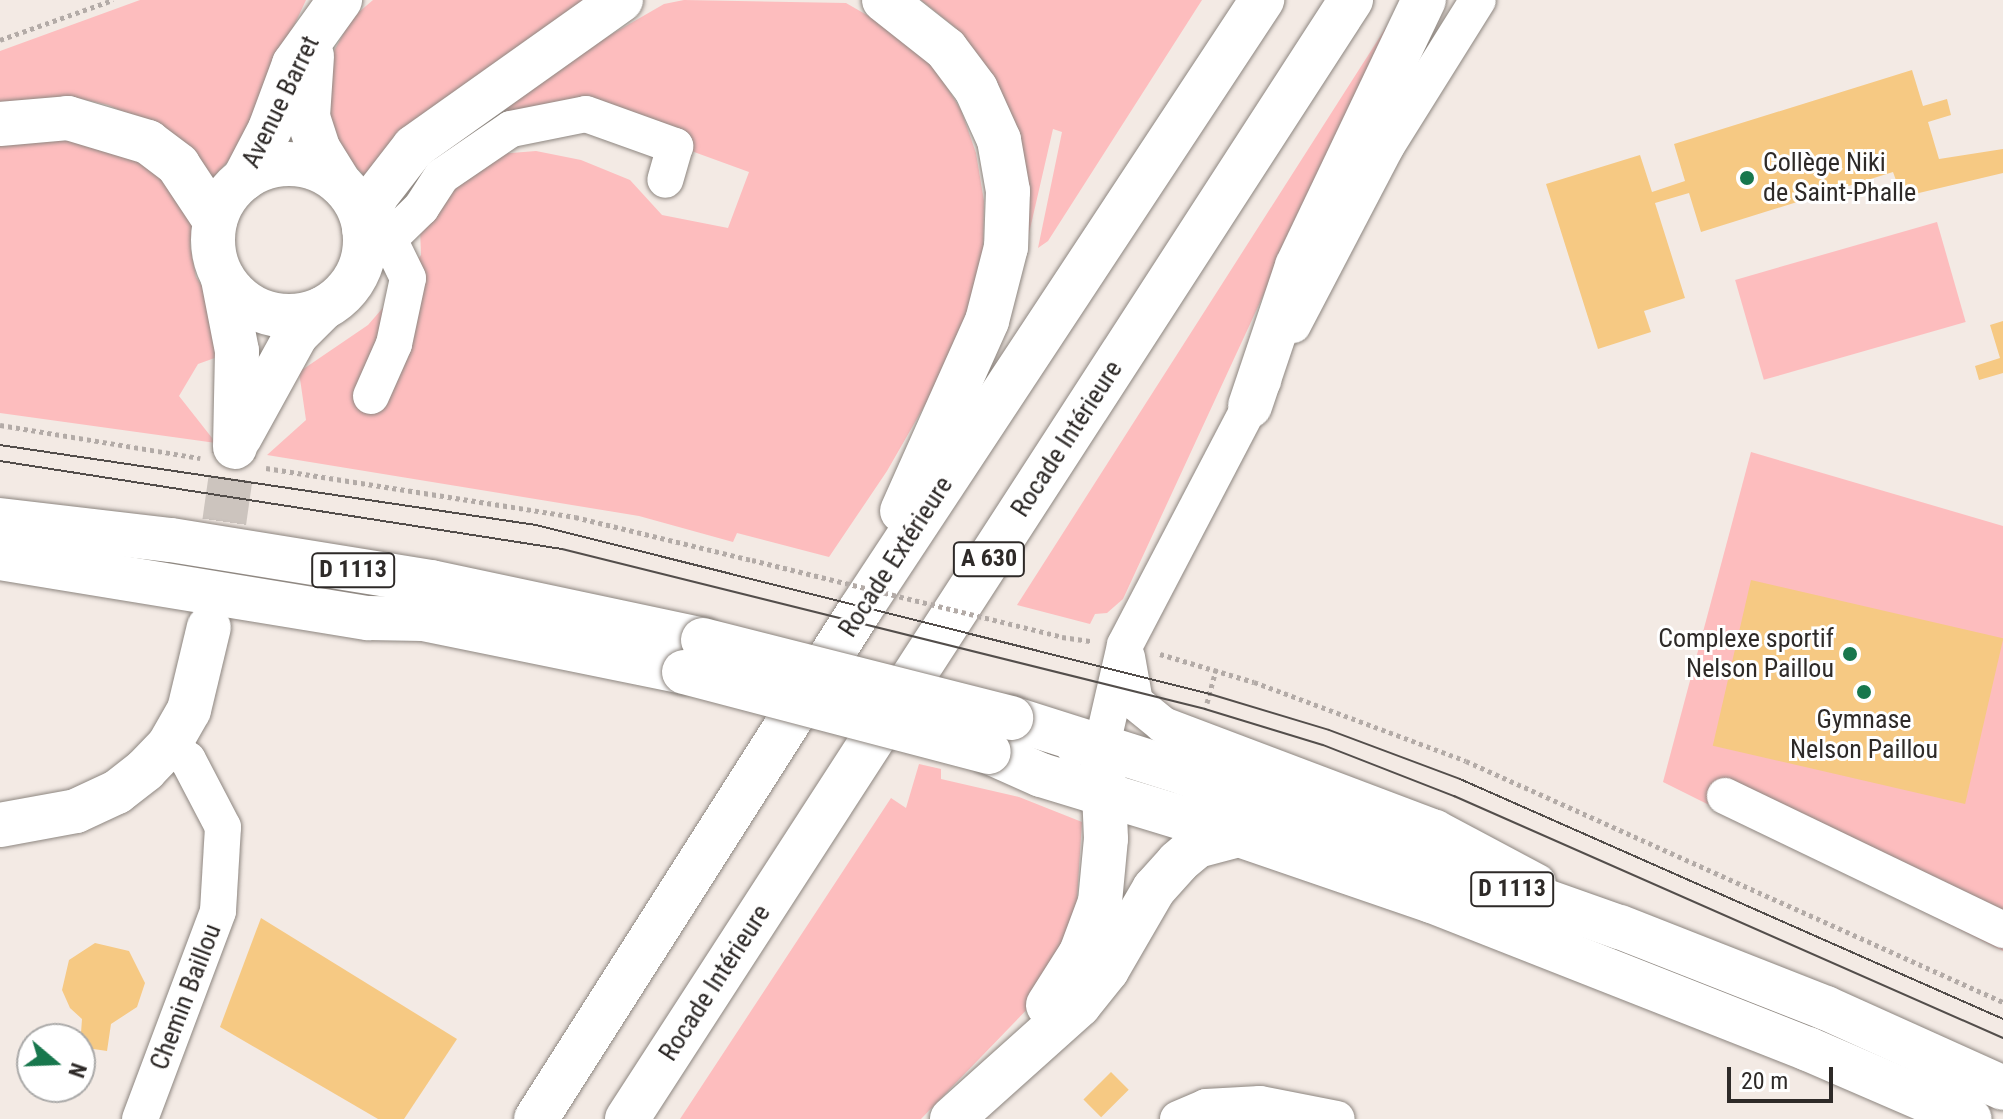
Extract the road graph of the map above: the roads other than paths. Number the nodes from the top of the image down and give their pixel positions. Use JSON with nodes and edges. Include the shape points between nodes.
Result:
{"nodes":[{"id":1,"x":621,"y":0,"type":"edge"},
{"id":2,"x":884,"y":0,"type":"edge"},
{"id":3,"x":1262,"y":0,"type":"edge"},
{"id":4,"x":1351,"y":0,"type":"edge"},
{"id":5,"x":1424,"y":0,"type":"edge"},
{"id":6,"x":1478,"y":0,"type":"edge"},
{"id":7,"x":329,"y":13,"type":"edge"},
{"id":8,"x":0,"y":124,"type":"edge"},
{"id":9,"x":244,"y":179,"type":"junction"},
{"id":10,"x":665,"y":180,"type":"dead end"},
{"id":11,"x":340,"y":183,"type":"junction"},
{"id":12,"x":215,"y":221,"type":"junction"},
{"id":13,"x":372,"y":240,"type":"junction"},
{"id":14,"x":223,"y":279,"type":"junction"},
{"id":15,"x":322,"y":309,"type":"junction"},
{"id":16,"x":371,"y":396,"type":"dead end"},
{"id":17,"x":1250,"y":406,"type":"junction"},
{"id":18,"x":0,"y":493,"type":"edge"},
{"id":19,"x":0,"y":520,"type":"edge"},
{"id":20,"x":119,"y":533,"type":"junction"},
{"id":21,"x":0,"y":558,"type":"edge"},
{"id":22,"x":860,"y":610,"type":"junction"},
{"id":23,"x":209,"y":627,"type":"tunnel mouth"},
{"id":24,"x":1125,"y":645,"type":"junction"},
{"id":25,"x":694,"y":656,"type":"junction"},
{"id":26,"x":1000,"y":735,"type":"junction"},
{"id":27,"x":169,"y":745,"type":"junction"},
{"id":28,"x":1102,"y":745,"type":"junction"},
{"id":29,"x":1103,"y":793,"type":"junction"},
{"id":30,"x":1725,"y":796,"type":"dead end"},
{"id":31,"x":0,"y":825,"type":"edge"},
{"id":32,"x":1239,"y":835,"type":"junction"},
{"id":33,"x":1620,"y":927,"type":"junction"},
{"id":34,"x":2003,"y":930,"type":"edge"},
{"id":35,"x":1001,"y":1072,"type":"junction"},
{"id":36,"x":2003,"y":1088,"type":"edge"},
{"id":37,"x":1320,"y":1117,"type":"edge"},
{"id":38,"x":140,"y":1119,"type":"edge"},
{"id":39,"x":536,"y":1119,"type":"edge"},
{"id":40,"x":627,"y":1119,"type":"edge"},
{"id":41,"x":952,"y":1119,"type":"edge"},
{"id":42,"x":1178,"y":1119,"type":"edge"},
{"id":43,"x":1970,"y":1119,"type":"edge"}],
"edges":[{"from":1,"to":13,"type":"main road","via":[[414,147],[376,196]]},
{"from":2,"to":22,"type":"main road","via":[[946,49],[976,89],[999,140],[1008,191],[1006,247],[987,321]]},
{"from":3,"to":22,"type":"main road","name":"Rocade Extérieure","number":"A 630"},
{"from":4,"to":40,"type":"main road","name":"Rocade Intérieure","number":"A 630"},
{"from":5,"to":17,"type":"main road","via":[[1297,266]]},
{"from":6,"to":17,"type":"street","via":[[1386,147]]},
{"from":7,"to":9,"type":"main road","name":"Avenue Barret","via":[[294,64]]},
{"from":7,"to":11,"type":"main road","name":"Avenue Barret","via":[[308,73],[308,117],[319,150]]},
{"from":8,"to":12,"type":"main road","via":[[68,118],[148,142],[178,165]]},
{"from":9,"to":11,"type":"main road","via":[[266,167],[292,164],[318,169]]},
{"from":9,"to":12,"type":"main road","via":[[226,197]]},
{"from":10,"to":13,"type":"street","via":[[675,146],[586,114],[544,120],[511,129],[442,176],[421,208]]},
{"from":11,"to":13,"type":"main road"},
{"from":12,"to":14,"type":"main road","via":[[214,250]]},
{"from":13,"to":15,"type":"main road","via":[[356,276]]},
{"from":13,"to":16,"type":"street","via":[[408,278],[394,344]]},
{"from":14,"to":15,"type":"main road","via":[[237,296],[277,316]]},
{"from":14,"to":15,"type":"main road","via":[[237,351],[235,447],[296,335]]},
{"from":17,"to":24,"type":"street"},
{"from":18,"to":20,"type":"main road"},
{"from":19,"to":20,"type":"main road","number":"D 1113"},
{"from":20,"to":25,"type":"main road","number":"D 1113","via":[[431,582]]},
{"from":21,"to":25,"type":"main road","number":"D 1113","via":[[368,618],[423,619]]},
{"from":22,"to":39,"type":"main road","name":"Rocade Extérieure","number":"A 630"},
{"from":23,"to":27,"type":"main road","via":[[189,710]]},
{"from":24,"to":28,"type":"street"},
{"from":24,"to":33,"type":"street","via":[[1135,702],[1163,725],[1436,828]]},
{"from":25,"to":26,"type":"main road","number":"D 1113","bridge":true},
{"from":26,"to":28,"type":"main road","number":"D 1113"},
{"from":26,"to":29,"type":"main road","number":"D 1113"},
{"from":27,"to":31,"type":"main road","via":[[145,770],[103,798],[35,822]]},
{"from":27,"to":38,"type":"street","name":"Chemin Baillou","via":[[188,760],[223,827],[218,911]]},
{"from":28,"to":29,"type":"main road"},
{"from":28,"to":33,"type":"main road","number":"D 1113"},
{"from":29,"to":32,"type":"main road","number":"D 1113"},
{"from":29,"to":35,"type":"main road","via":[[1104,876],[1094,924],[1059,990]]},
{"from":30,"to":34,"type":"street"},
{"from":32,"to":35,"type":"main road","via":[[1197,846],[1178,862],[1154,889],[1107,970],[1079,1005]]},
{"from":32,"to":43,"type":"main road","number":"D 1113","via":[[1432,901],[1808,1049]]},
{"from":33,"to":36,"type":"main road","number":"D 1113","via":[[1826,1008]]},
{"from":35,"to":41,"type":"main road"},
{"from":37,"to":42,"type":"street","via":[[1260,1104],[1206,1107]]}]}
